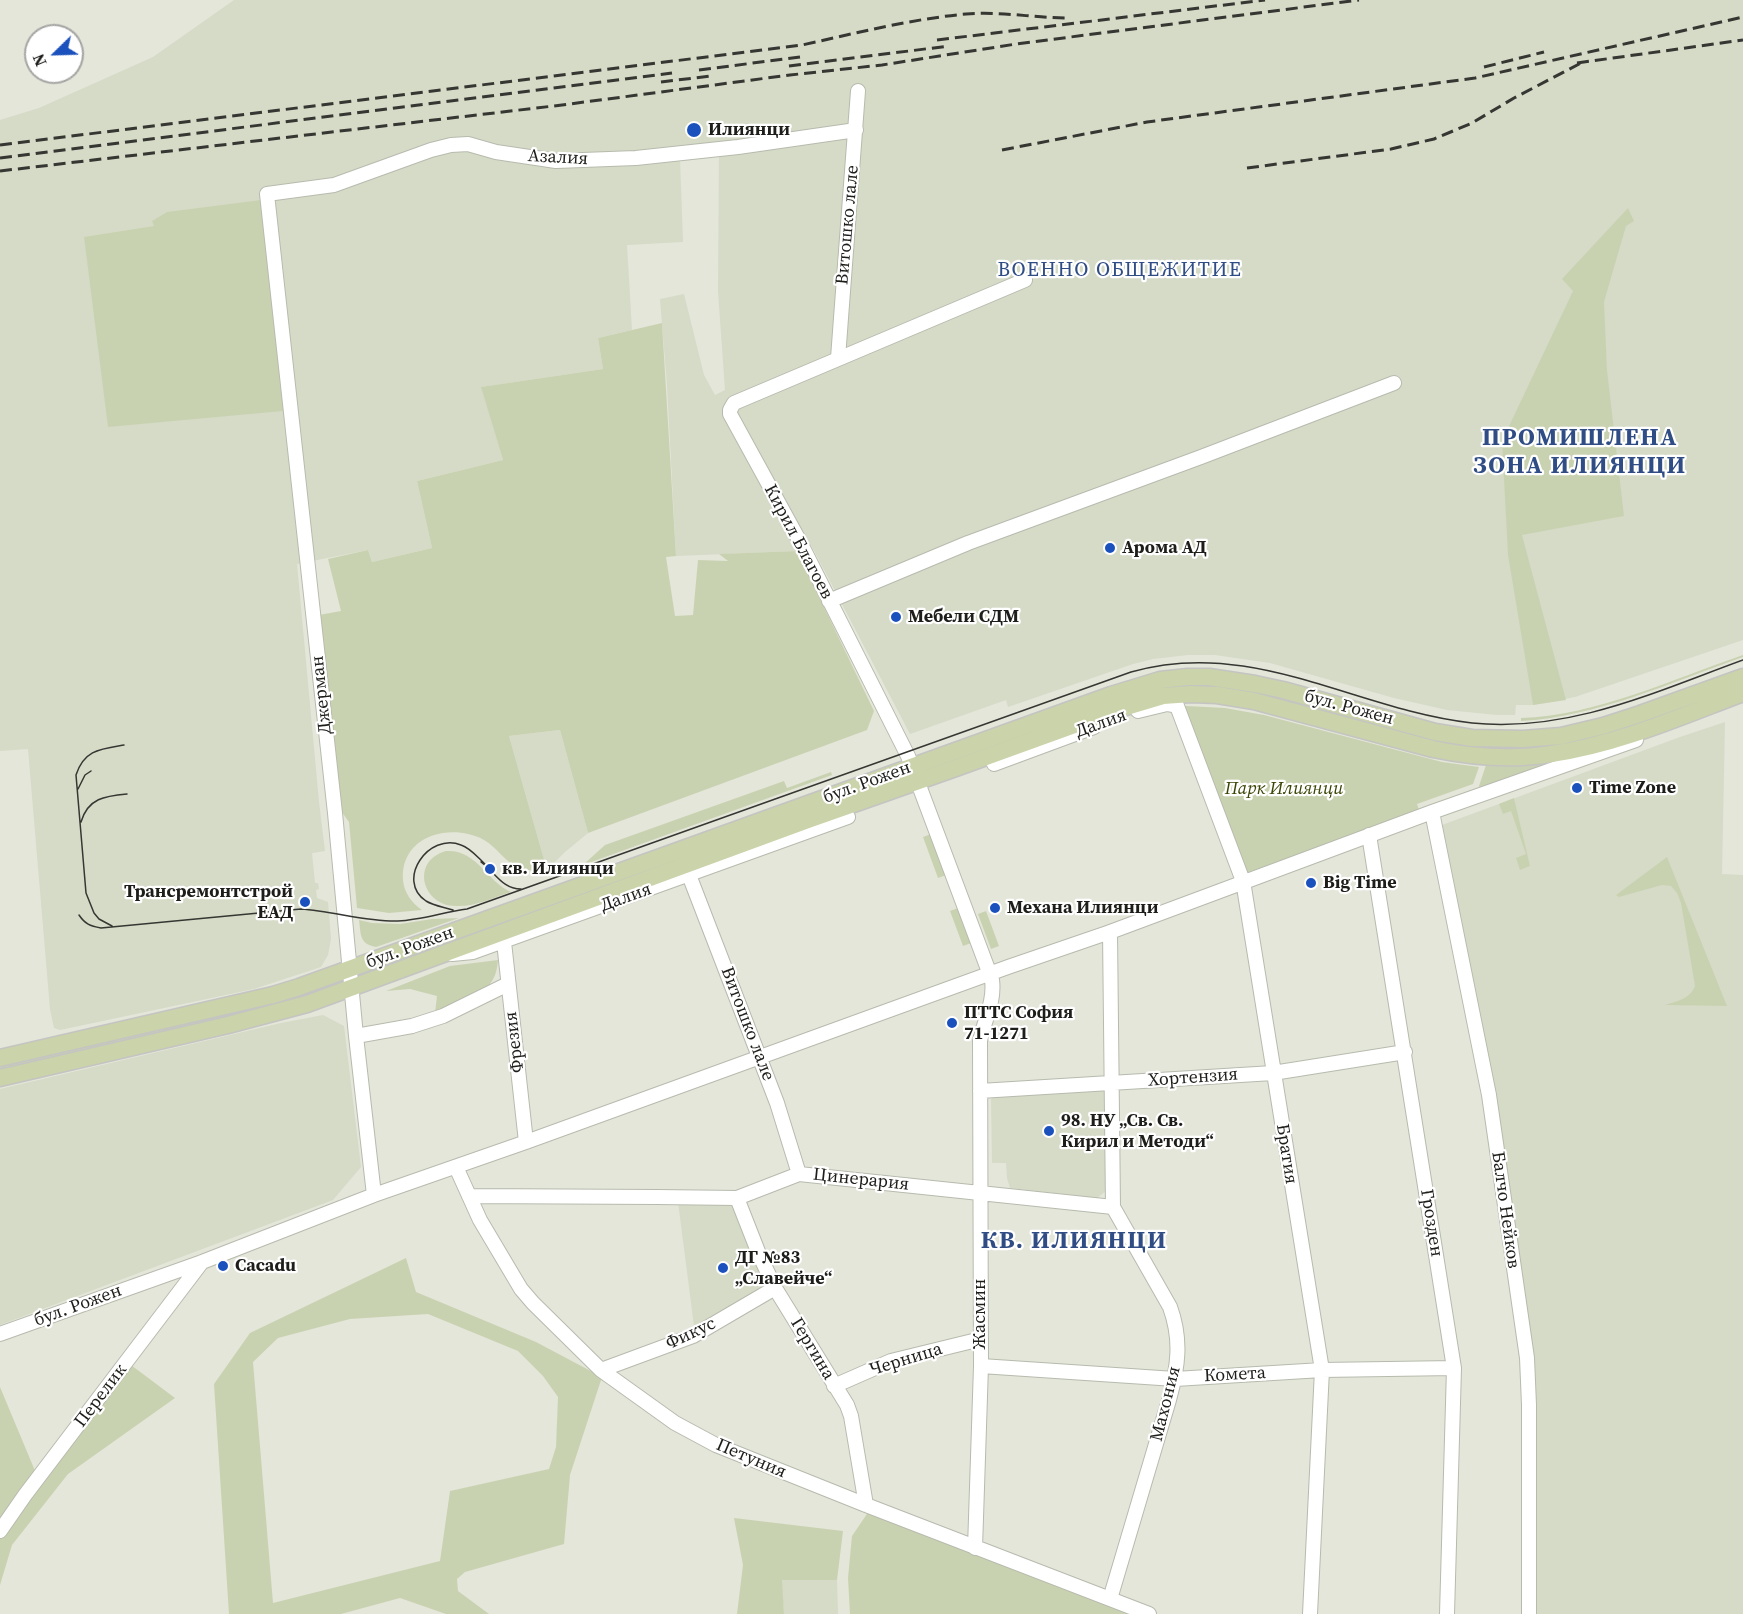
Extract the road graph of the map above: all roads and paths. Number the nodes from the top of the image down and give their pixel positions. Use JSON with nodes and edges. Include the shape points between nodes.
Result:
{"nodes":[{"id":1,"x":858,"y":91,"type":"dead end"},
{"id":2,"x":856,"y":130,"type":"junction"},
{"id":3,"x":267,"y":194,"type":"joint"},
{"id":4,"x":1025,"y":280,"type":"dead end"},
{"id":5,"x":838,"y":358,"type":"junction"},
{"id":6,"x":1394,"y":383,"type":"dead end"},
{"id":7,"x":829,"y":601,"type":"junction"},
{"id":8,"x":1743,"y":677,"type":"edge"},
{"id":9,"x":1743,"y":693,"type":"edge"},
{"id":10,"x":1177,"y":706,"type":"joint"},
{"id":11,"x":1709,"y":706,"type":"junction"},
{"id":12,"x":1025,"y":747,"type":"junction"},
{"id":13,"x":994,"y":764,"type":"dead end"},
{"id":14,"x":916,"y":774,"type":"junction"},
{"id":15,"x":1432,"y":812,"type":"junction"},
{"id":16,"x":849,"y":817,"type":"dead end"},
{"id":17,"x":810,"y":825,"type":"junction"},
{"id":18,"x":1369,"y":835,"type":"junction"},
{"id":19,"x":689,"y":875,"type":"junction"},
{"id":20,"x":1243,"y":882,"type":"junction"},
{"id":21,"x":1110,"y":932,"type":"junction"},
{"id":22,"x":504,"y":942,"type":"junction"},
{"id":23,"x":438,"y":956,"type":"junction"},
{"id":24,"x":350,"y":970,"type":"junction"},
{"id":25,"x":990,"y":974,"type":"junction"},
{"id":26,"x":508,"y":984,"type":"junction"},
{"id":27,"x":352,"y":989,"type":"junction"},
{"id":28,"x":356,"y":1036,"type":"junction"},
{"id":29,"x":1405,"y":1052,"type":"junction"},
{"id":30,"x":0,"y":1058,"type":"edge"},
{"id":31,"x":760,"y":1058,"type":"junction"},
{"id":32,"x":1273,"y":1073,"type":"junction"},
{"id":33,"x":0,"y":1078,"type":"edge"},
{"id":34,"x":1112,"y":1083,"type":"junction"},
{"id":35,"x":980,"y":1091,"type":"junction"},
{"id":36,"x":526,"y":1142,"type":"junction"},
{"id":37,"x":456,"y":1167,"type":"junction"},
{"id":38,"x":799,"y":1174,"type":"junction"},
{"id":39,"x":980,"y":1192,"type":"junction"},
{"id":40,"x":374,"y":1195,"type":"junction"},
{"id":41,"x":469,"y":1196,"type":"junction"},
{"id":42,"x":737,"y":1198,"type":"junction"},
{"id":43,"x":1113,"y":1207,"type":"junction"},
{"id":44,"x":202,"y":1262,"type":"junction"},
{"id":45,"x":775,"y":1288,"type":"junction"},
{"id":46,"x":0,"y":1334,"type":"edge"},
{"id":47,"x":981,"y":1339,"type":"junction"},
{"id":48,"x":981,"y":1366,"type":"junction"},
{"id":49,"x":1454,"y":1368,"type":"junction"},
{"id":50,"x":602,"y":1370,"type":"junction"},
{"id":51,"x":1322,"y":1370,"type":"junction"},
{"id":52,"x":1174,"y":1379,"type":"junction"},
{"id":53,"x":834,"y":1386,"type":"junction"},
{"id":54,"x":866,"y":1505,"type":"junction"},
{"id":55,"x":0,"y":1531,"type":"edge"},
{"id":56,"x":975,"y":1548,"type":"junction"},
{"id":57,"x":1110,"y":1599,"type":"junction"},
{"id":58,"x":1149,"y":1614,"type":"edge"},
{"id":59,"x":1310,"y":1614,"type":"edge"},
{"id":60,"x":1447,"y":1614,"type":"edge"},
{"id":61,"x":1529,"y":1614,"type":"edge"}],
"edges":[{"from":1,"to":2,"type":"street","name":"Витошко лале"},
{"from":2,"to":3,"type":"street","name":"Азалия","via":[[636,158],[556,161],[468,144],[451,145],[334,185]]},
{"from":2,"to":5,"type":"street","name":"Витошко лале"},
{"from":3,"to":24,"type":"street","name":"Джерман"},
{"from":4,"to":5,"type":"street","name":"Кирил Благоев"},
{"from":5,"to":7,"type":"street","name":"Кирил Благоев","via":[[734,403],[730,410]]},
{"from":6,"to":7,"type":"street","via":[[968,543]]},
{"from":7,"to":14,"type":"street","name":"Кирил Благоев"},
{"from":8,"to":14,"type":"main road","name":"бул. Рожен","via":[[1603,726],[1561,736],[1523,739],[1472,738],[1435,732],[1255,684],[1209,677],[1174,678],[1111,694]]},
{"from":9,"to":11,"type":"main road","name":"бул. Рожен"},
{"from":10,"to":12,"type":"street","name":"Далия","via":[[1167,704]]},
{"from":10,"to":20,"type":"street","name":"Братия"},
{"from":11,"to":12,"type":"main road","name":"бул. Рожен","via":[[1595,745],[1549,755],[1500,757],[1433,749],[1254,700],[1173,694],[1124,707]]},
{"from":11,"to":15,"type":"street","name":"бул. Рожен","via":[[1640,739]]},
{"from":12,"to":13,"type":"street","name":"Далия"},
{"from":12,"to":14,"type":"main road","name":"бул. Рожен"},
{"from":14,"to":17,"type":"main road","name":"бул. Рожен"},
{"from":14,"to":24,"type":"main road","name":"бул. Рожен"},
{"from":14,"to":25,"type":"street","name":"Кирил Благоев"},
{"from":15,"to":18,"type":"street","name":"бул. Рожен"},
{"from":15,"to":61,"type":"street","name":"Балчо Нейков","via":[[1489,1095],[1527,1358]]},
{"from":16,"to":17,"type":"street","name":"Далия"},
{"from":17,"to":19,"type":"street","name":"Далия"},
{"from":17,"to":23,"type":"main road","name":"бул. Рожен"},
{"from":18,"to":20,"type":"street","name":"бул. Рожен"},
{"from":18,"to":29,"type":"street","name":"Грозден"},
{"from":19,"to":22,"type":"street","name":"Далия"},
{"from":19,"to":31,"type":"street","name":"Витошко лале"},
{"from":20,"to":21,"type":"street","name":"бул. Рожен"},
{"from":20,"to":32,"type":"street","name":"Братия"},
{"from":21,"to":25,"type":"street","name":"бул. Рожен"},
{"from":21,"to":34,"type":"street","name":"Махония"},
{"from":22,"to":23,"type":"street","name":"Далия","via":[[473,952]]},
{"from":22,"to":26,"type":"street","name":"Фрезия"},
{"from":23,"to":27,"type":"main road","name":"бул. Рожен"},
{"from":24,"to":27,"type":"street","name":"Джерман"},
{"from":24,"to":30,"type":"main road","name":"бул. Рожен","via":[[273,995]]},
{"from":25,"to":31,"type":"street","name":"бул. Рожен"},
{"from":25,"to":35,"type":"street","name":"Жасмин","via":[[993,989],[980,1041]]},
{"from":26,"to":28,"type":"street","via":[[443,1016]]},
{"from":26,"to":36,"type":"street","name":"Фрезия"},
{"from":27,"to":28,"type":"street","name":"Джерман"},
{"from":27,"to":33,"type":"main road","name":"бул. Рожен","via":[[278,1013]]},
{"from":28,"to":40,"type":"street","name":"Джерман"},
{"from":29,"to":32,"type":"street","name":"Хортензия"},
{"from":29,"to":49,"type":"street","name":"Грозден"},
{"from":31,"to":36,"type":"street","name":"бул. Рожен"},
{"from":31,"to":38,"type":"street","name":"Витошко лале"},
{"from":32,"to":34,"type":"street","name":"Хортензия"},
{"from":32,"to":51,"type":"street","name":"Братия"},
{"from":34,"to":35,"type":"street","name":"Хортензия"},
{"from":34,"to":43,"type":"street","name":"Махония"},
{"from":35,"to":39,"type":"street","name":"Жасмин"},
{"from":36,"to":37,"type":"street","name":"бул. Рожен"},
{"from":37,"to":40,"type":"street","name":"бул. Рожен"},
{"from":37,"to":41,"type":"street","name":"Петуния"},
{"from":38,"to":39,"type":"street","name":"Цинерария"},
{"from":38,"to":42,"type":"street","name":"Цинерария"},
{"from":39,"to":43,"type":"street","name":"Цинерария"},
{"from":39,"to":47,"type":"street","name":"Жасмин"},
{"from":40,"to":44,"type":"street","name":"бул. Рожен"},
{"from":41,"to":42,"type":"street","name":"Цинерария"},
{"from":41,"to":50,"type":"street","name":"Петуния","via":[[521,1289]]},
{"from":42,"to":45,"type":"street","name":"Гергина"},
{"from":43,"to":52,"type":"street","name":"Махония","via":[[1172,1314],[1179,1345]]},
{"from":44,"to":46,"type":"street","name":"бул. Рожен"},
{"from":44,"to":55,"type":"street","name":"Перелик"},
{"from":45,"to":50,"type":"street","name":"Фикус","via":[[693,1336]]},
{"from":45,"to":53,"type":"street","name":"Гергина"},
{"from":47,"to":48,"type":"street","name":"Жасмин"},
{"from":47,"to":53,"type":"street","name":"Черница","via":[[891,1361]]},
{"from":48,"to":52,"type":"street","name":"Комета"},
{"from":48,"to":56,"type":"street","name":"Жасмин"},
{"from":49,"to":51,"type":"street","name":"Комета"},
{"from":49,"to":60,"type":"street","name":"Грозден"},
{"from":50,"to":54,"type":"street","name":"Петуния","via":[[675,1423],[716,1445]]},
{"from":51,"to":52,"type":"street","name":"Комета"},
{"from":51,"to":59,"type":"street","name":"Братия"},
{"from":52,"to":57,"type":"street","name":"Махония"},
{"from":53,"to":54,"type":"street","name":"Гергина","via":[[851,1416]]},
{"from":54,"to":56,"type":"street","name":"Петуния"},
{"from":56,"to":57,"type":"street","name":"Петуния"},
{"from":57,"to":58,"type":"street","name":"Петуния"}]}
